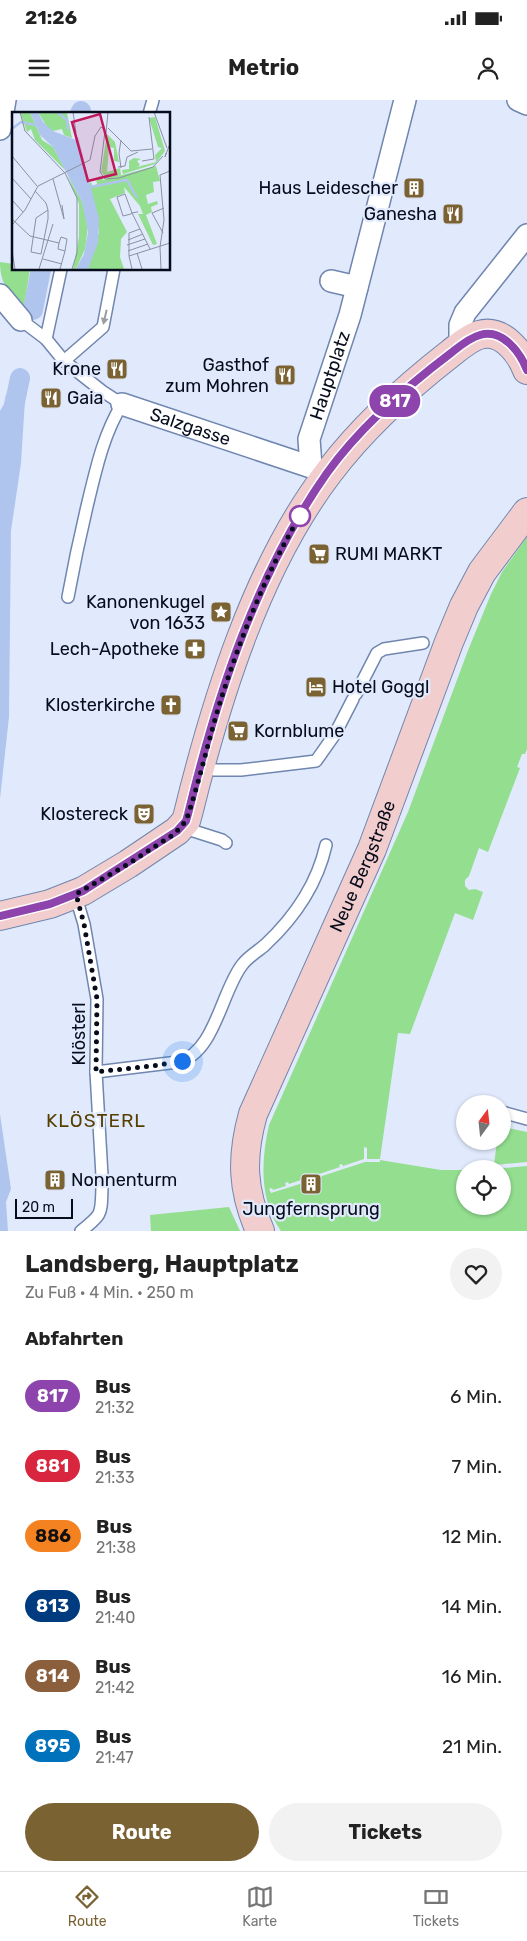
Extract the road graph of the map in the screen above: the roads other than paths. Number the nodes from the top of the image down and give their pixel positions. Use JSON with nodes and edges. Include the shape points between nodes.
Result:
{"nodes":[{"id":1,"x":5,"y":100,"type":"edge"},
{"id":2,"x":405,"y":100,"type":"edge"},
{"id":3,"x":518,"y":100,"type":"edge"},
{"id":4,"x":527,"y":104,"type":"edge"},
{"id":5,"x":0,"y":129,"type":"edge"},
{"id":6,"x":527,"y":235,"type":"edge"},
{"id":7,"x":61,"y":270,"type":"edge"},
{"id":8,"x":114,"y":270,"type":"edge"},
{"id":9,"x":331,"y":281,"type":"dead end"},
{"id":10,"x":357,"y":287,"type":"junction"},
{"id":11,"x":0,"y":295,"type":"edge"},
{"id":12,"x":35,"y":331,"type":"junction"},
{"id":13,"x":460,"y":346,"type":"junction"},
{"id":14,"x":64,"y":361,"type":"junction"},
{"id":15,"x":527,"y":370,"type":"edge"},
{"id":16,"x":122,"y":404,"type":"junction"},
{"id":17,"x":319,"y":470,"type":"junction"},
{"id":18,"x":527,"y":512,"type":"edge"},
{"id":19,"x":68,"y":597,"type":"dead end"},
{"id":20,"x":423,"y":643,"type":"dead end"},
{"id":21,"x":200,"y":768,"type":"junction"},
{"id":22,"x":181,"y":827,"type":"junction"},
{"id":23,"x":226,"y":843,"type":"dead end"},
{"id":24,"x":326,"y":845,"type":"dead end"},
{"id":25,"x":76,"y":894,"type":"junction"},
{"id":26,"x":0,"y":916,"type":"edge"},
{"id":27,"x":96,"y":1072,"type":"junction"},
{"id":28,"x":511,"y":1115,"type":"edge"},
{"id":29,"x":527,"y":1119,"type":"edge"},
{"id":30,"x":81,"y":1231,"type":"edge"},
{"id":31,"x":260,"y":1231,"type":"edge"}],
"edges":[{"from":1,"to":5,"type":"street"},
{"from":2,"to":10,"type":"street","name":"Hauptplatz"},
{"from":3,"to":4,"type":"street"},
{"from":6,"to":13,"type":"street","via":[[465,313],[460,325]]},
{"from":7,"to":12,"type":"lane"},
{"from":8,"to":14,"type":"lane","one_way":true,"via":[[103,327]]},
{"from":9,"to":10,"type":"street"},
{"from":10,"to":17,"type":"street","name":"Hauptplatz","via":[[310,439]]},
{"from":11,"to":12,"type":"street"},
{"from":12,"to":14,"type":"lane","name":"Salzgasse"},
{"from":13,"to":15,"type":"main road","via":[[480,335],[496,336],[511,345]]},
{"from":13,"to":17,"type":"main road","via":[[424,374]]},
{"from":14,"to":16,"type":"lane","name":"Salzgasse"},
{"from":16,"to":17,"type":"street","name":"Salzgasse"},
{"from":16,"to":19,"type":"lane","via":[[111,422],[96,464]]},
{"from":17,"to":21,"type":"main road","via":[[269,572],[241,640]]},
{"from":18,"to":31,"type":"main road","name":"Neue Bergstraße","via":[[482,572],[464,606],[376,841],[253,1114],[247,1135],[244,1173],[246,1192]]},
{"from":20,"to":21,"type":"lane","via":[[377,652],[335,734],[316,761],[241,770]]},
{"from":21,"to":22,"type":"main road","via":[[188,814]]},
{"from":22,"to":23,"type":"lane"},
{"from":22,"to":25,"type":"main road","via":[[128,864]]},
{"from":24,"to":27,"type":"lane","via":[[312,887],[291,918],[242,965],[200,1048],[178,1062]]},
{"from":25,"to":26,"type":"main road"},
{"from":25,"to":27,"type":"lane","name":"Klösterl","via":[[97,999]]},
{"from":27,"to":30,"type":"lane","name":"Klösterl","via":[[102,1208],[96,1220]]},
{"from":28,"to":29,"type":"lane"}]}
